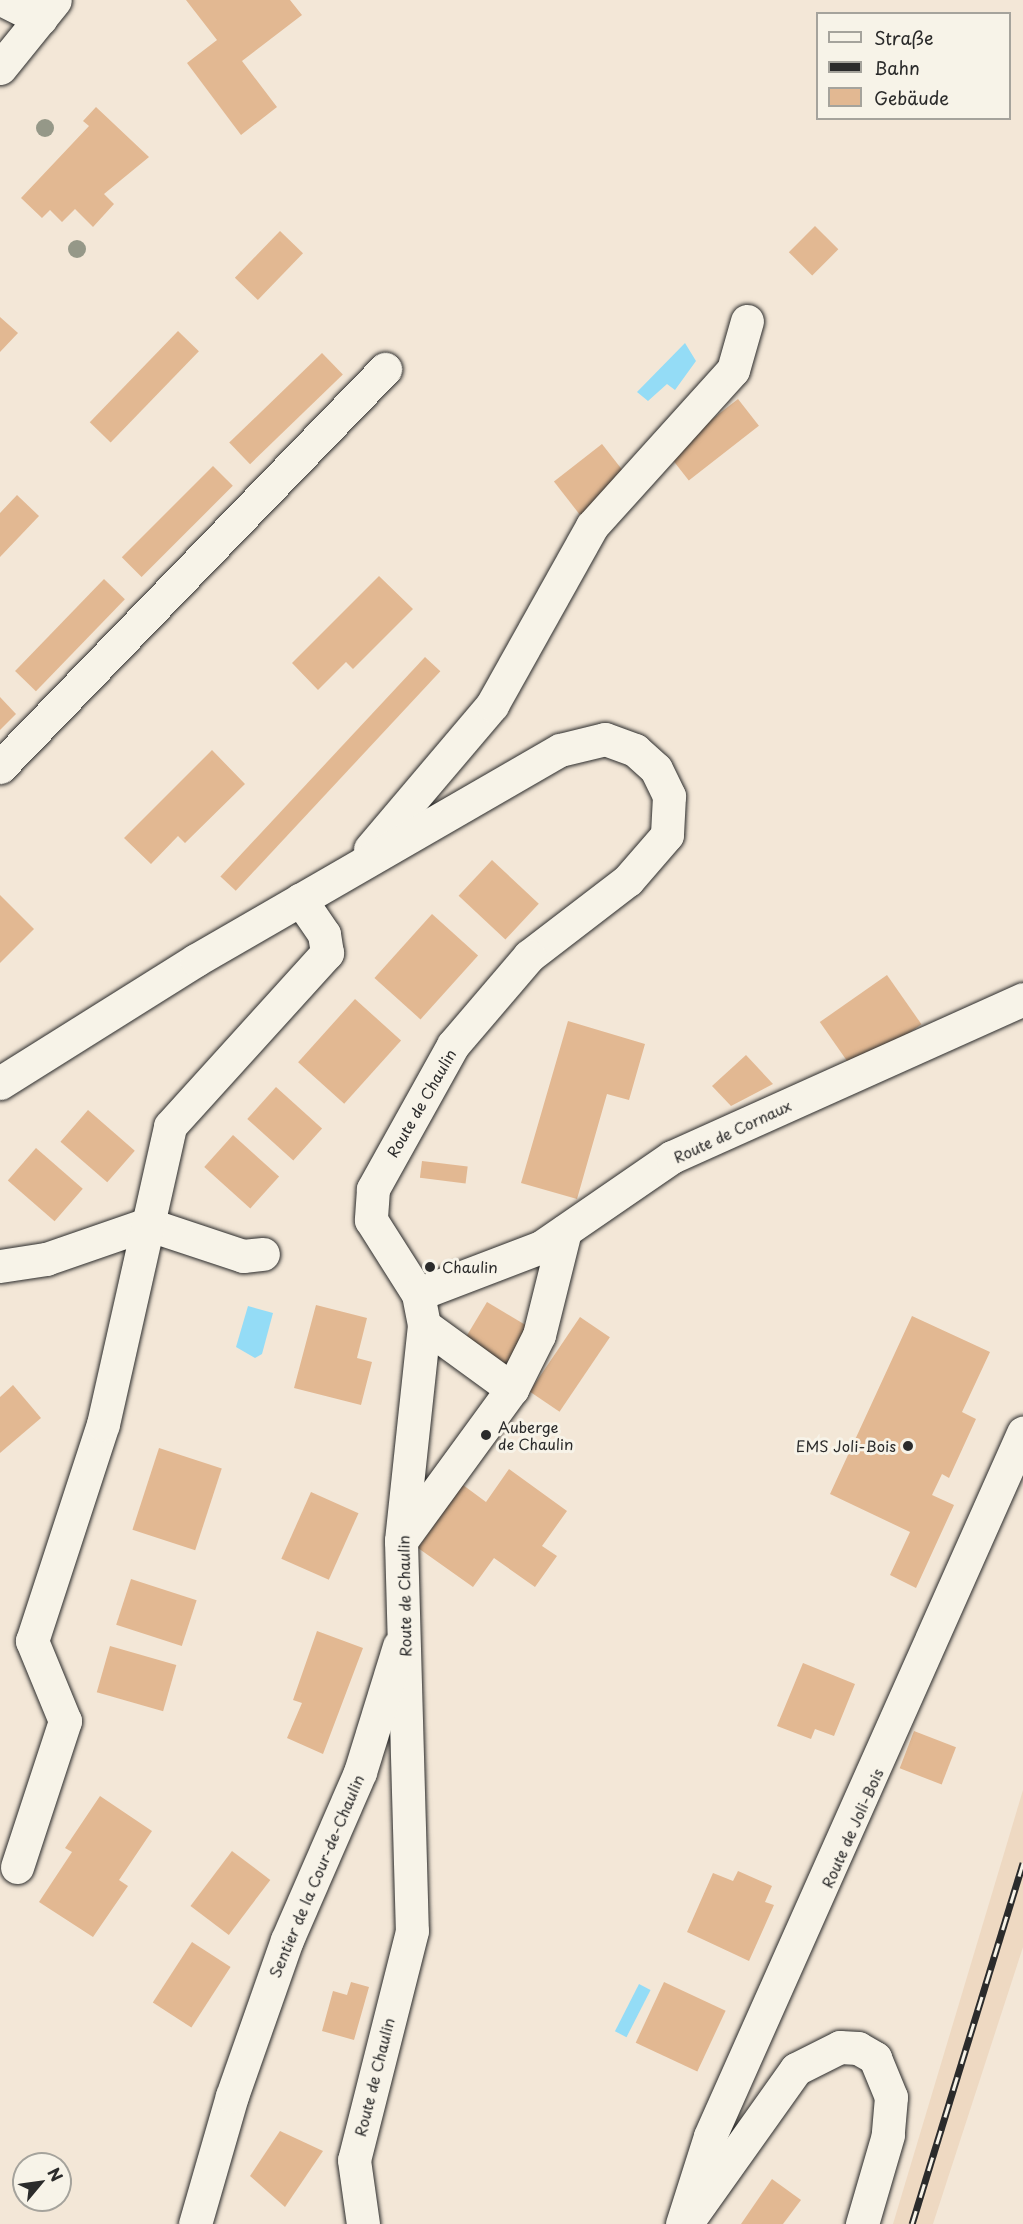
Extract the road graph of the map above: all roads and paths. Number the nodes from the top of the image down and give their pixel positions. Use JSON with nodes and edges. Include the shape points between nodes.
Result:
{"nodes":[{"id":1,"x":3,"y":0,"type":"edge"},
{"id":2,"x":48,"y":9,"type":"edge"},
{"id":3,"x":0,"y":68,"type":"edge"},
{"id":4,"x":747,"y":321,"type":"dead end"},
{"id":5,"x":385,"y":369,"type":"dead end"},
{"id":6,"x":0,"y":767,"type":"edge"},
{"id":7,"x":356,"y":866,"type":"junction"},
{"id":8,"x":300,"y":899,"type":"junction"},
{"id":9,"x":1023,"y":999,"type":"edge"},
{"id":10,"x":0,"y":1083,"type":"edge"},
{"id":11,"x":147,"y":1224,"type":"junction"},
{"id":12,"x":565,"y":1231,"type":"junction"},
{"id":13,"x":263,"y":1254,"type":"dead end"},
{"id":14,"x":0,"y":1266,"type":"edge"},
{"id":15,"x":421,"y":1309,"type":"junction"},
{"id":16,"x":512,"y":1389,"type":"junction"},
{"id":17,"x":1023,"y":1433,"type":"edge"},
{"id":18,"x":401,"y":1541,"type":"junction"},
{"id":19,"x":405,"y":1631,"type":"junction"},
{"id":20,"x":17,"y":1867,"type":"dead end"},
{"id":21,"x":195,"y":2224,"type":"edge"},
{"id":22,"x":363,"y":2224,"type":"edge"},
{"id":23,"x":684,"y":2224,"type":"edge"},
{"id":24,"x":862,"y":2224,"type":"edge"}],
"edges":[{"from":1,"to":2,"type":"street"},
{"from":2,"to":3,"type":"street"},
{"from":4,"to":7,"type":"street","via":[[733,370],[592,526],[492,705]]},
{"from":5,"to":6,"type":"street"},
{"from":7,"to":8,"type":"street","name":"Route de Chaulin"},
{"from":7,"to":15,"type":"street","name":"Route de Chaulin","via":[[560,750],[605,739],[635,750],[656,769],[669,796],[666,835],[628,880],[530,956],[453,1045],[373,1189],[370,1220]]},
{"from":8,"to":10,"type":"street","name":"Route de Chaulin"},
{"from":8,"to":11,"type":"street","via":[[324,934],[327,953],[179,1110],[170,1126]]},
{"from":9,"to":12,"type":"street","name":"Route de Cornaux","via":[[672,1157]]},
{"from":11,"to":13,"type":"street","via":[[243,1256]]},
{"from":11,"to":14,"type":"street","via":[[46,1260]]},
{"from":11,"to":20,"type":"street","via":[[103,1424],[32,1641],[64,1721]]},
{"from":12,"to":15,"type":"street","name":"Route de Cornaux","via":[[473,1277]]},
{"from":12,"to":16,"type":"street","via":[[539,1335]]},
{"from":15,"to":16,"type":"street"},
{"from":15,"to":18,"type":"street","name":"Route de Chaulin"},
{"from":16,"to":18,"type":"street"},
{"from":17,"to":23,"type":"street","name":"Route de Joli-Bois","via":[[710,2136]]},
{"from":18,"to":19,"type":"street","name":"Route de Chaulin"},
{"from":19,"to":21,"type":"street","name":"Sentier de la Cour-de-Chaulin","via":[[360,1772],[267,1996]]},
{"from":19,"to":22,"type":"street","name":"Route de Chaulin","via":[[412,1931],[354,2160]]},
{"from":23,"to":24,"type":"street","via":[[796,2069],[840,2047],[858,2048],[875,2058],[891,2097],[888,2135]]}]}
